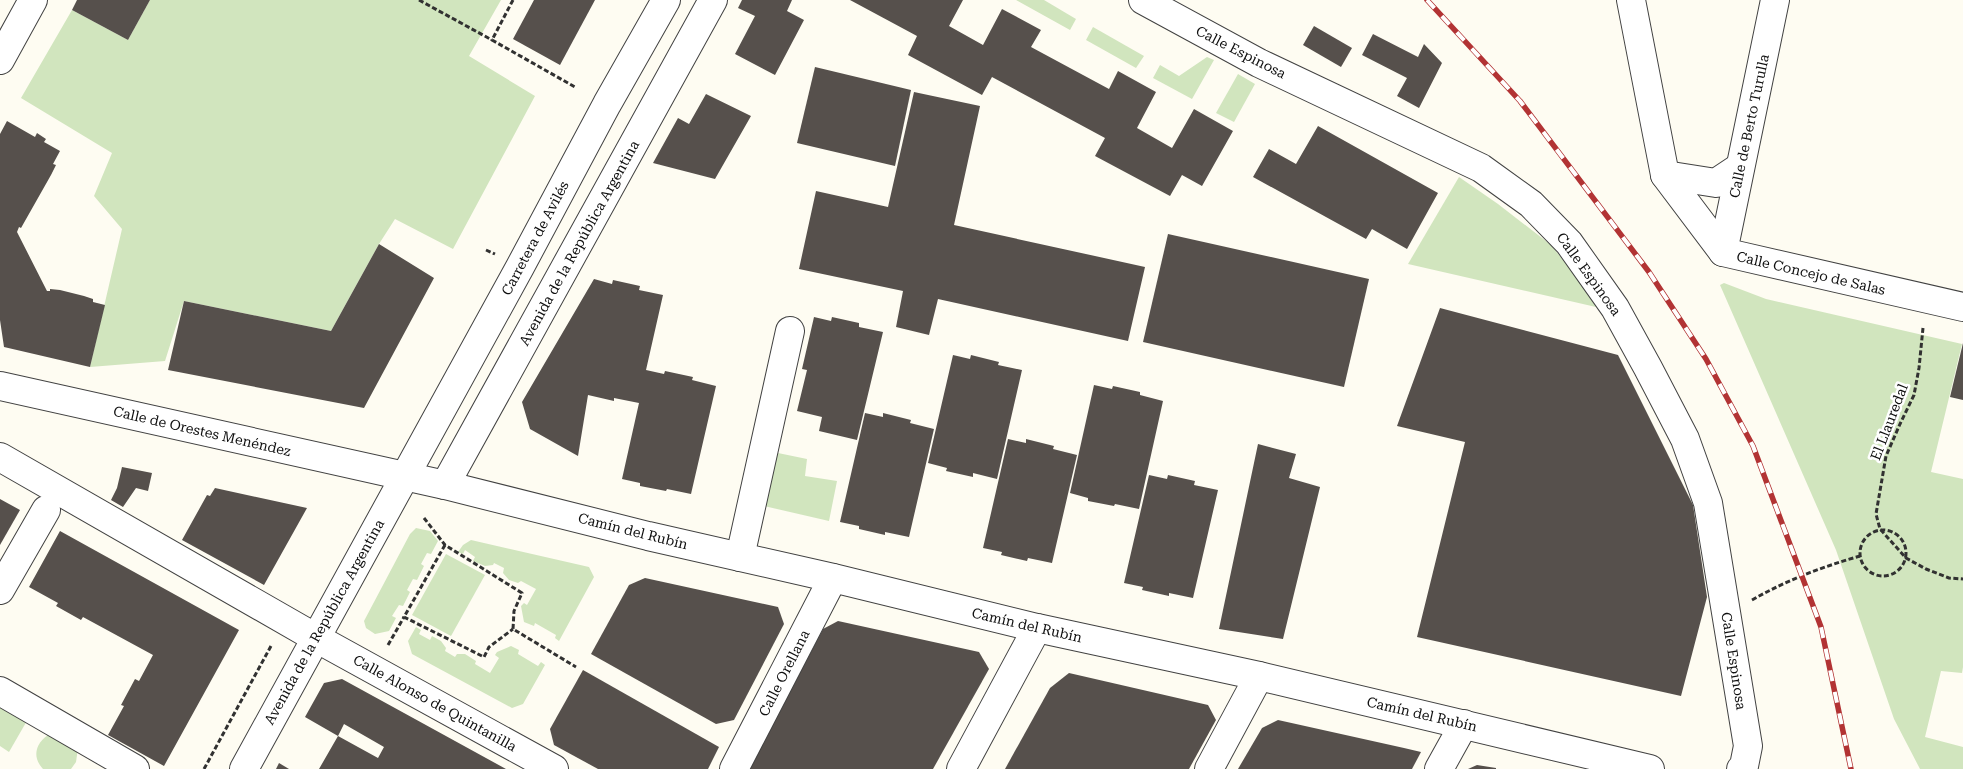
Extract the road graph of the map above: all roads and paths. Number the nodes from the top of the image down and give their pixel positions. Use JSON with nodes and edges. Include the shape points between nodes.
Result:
{"nodes":[{"id":1,"x":33,"y":0,"type":"edge"},
{"id":2,"x":419,"y":0,"type":"edge"},
{"id":3,"x":513,"y":0,"type":"edge"},
{"id":4,"x":666,"y":0,"type":"edge"},
{"id":5,"x":713,"y":0,"type":"edge"},
{"id":6,"x":1143,"y":0,"type":"edge"},
{"id":7,"x":1631,"y":0,"type":"edge"},
{"id":8,"x":1775,"y":0,"type":"edge"},
{"id":9,"x":492,"y":40,"type":"junction"},
{"id":10,"x":0,"y":60,"type":"edge"},
{"id":11,"x":575,"y":87,"type":"dead end"},
{"id":12,"x":1740,"y":167,"type":"junction"},
{"id":13,"x":1665,"y":175,"type":"junction"},
{"id":14,"x":1723,"y":252,"type":"junction"},
{"id":15,"x":1963,"y":307,"type":"edge"},
{"id":16,"x":1924,"y":322,"type":"dead end"},
{"id":17,"x":790,"y":331,"type":"dead end"},
{"id":18,"x":0,"y":386,"type":"edge"},
{"id":19,"x":0,"y":457,"type":"edge"},
{"id":20,"x":405,"y":476,"type":"junction"},
{"id":21,"x":445,"y":485,"type":"junction"},
{"id":22,"x":46,"y":510,"type":"dead end"},
{"id":23,"x":424,"y":518,"type":"dead end"},
{"id":24,"x":1880,"y":529,"type":"junction"},
{"id":25,"x":445,"y":545,"type":"junction"},
{"id":26,"x":1860,"y":556,"type":"junction"},
{"id":27,"x":740,"y":557,"type":"junction"},
{"id":28,"x":1906,"y":558,"type":"junction"},
{"id":29,"x":833,"y":578,"type":"junction"},
{"id":30,"x":1963,"y":579,"type":"edge"},
{"id":31,"x":0,"y":590,"type":"edge"},
{"id":32,"x":1727,"y":614,"type":"junction"},
{"id":33,"x":404,"y":617,"type":"junction"},
{"id":34,"x":1037,"y":628,"type":"junction"},
{"id":35,"x":513,"y":629,"type":"junction"},
{"id":36,"x":316,"y":638,"type":"junction"},
{"id":37,"x":387,"y":646,"type":"dead end"},
{"id":38,"x":576,"y":667,"type":"dead end"},
{"id":39,"x":1259,"y":676,"type":"junction"},
{"id":40,"x":0,"y":691,"type":"edge"},
{"id":41,"x":1464,"y":724,"type":"junction"},
{"id":42,"x":135,"y":769,"type":"edge"},
{"id":43,"x":244,"y":769,"type":"edge"},
{"id":44,"x":554,"y":769,"type":"edge"},
{"id":45,"x":734,"y":769,"type":"edge"},
{"id":46,"x":961,"y":769,"type":"edge"},
{"id":47,"x":1209,"y":769,"type":"edge"},
{"id":48,"x":1439,"y":769,"type":"edge"},
{"id":49,"x":1650,"y":769,"type":"edge"},
{"id":50,"x":1741,"y":769,"type":"edge"}],
"edges":[{"from":1,"to":10,"type":"street"},
{"from":2,"to":9,"type":"path"},
{"from":3,"to":9,"type":"path"},
{"from":4,"to":20,"type":"street","name":"Carretera de Avilés"},
{"from":5,"to":21,"type":"street","name":"Avenida de la República Argentina"},
{"from":6,"to":32,"type":"street","name":"Calle Espinosa","via":[[1259,63],[1481,168],[1531,204],[1569,243],[1615,308],[1685,439],[1708,503]]},
{"from":7,"to":13,"type":"street","name":"Calle Concejo de Salas"},
{"from":8,"to":12,"type":"street","name":"Calle de Berto Turulla"},
{"from":9,"to":11,"type":"path"},
{"from":12,"to":13,"type":"street","via":[[1716,183]]},
{"from":12,"to":14,"type":"street","name":"Calle de Berto Turulla"},
{"from":13,"to":14,"type":"street","name":"Calle Concejo de Salas"},
{"from":14,"to":15,"type":"street","name":"Calle Concejo de Salas"},
{"from":16,"to":24,"type":"path","name":"El Llauredal","via":[[1914,395],[1886,456],[1876,514]]},
{"from":17,"to":27,"type":"street"},
{"from":18,"to":20,"type":"street","name":"Calle de Orestes Menéndez"},
{"from":19,"to":36,"type":"street","name":"Calle Alonso de Quintanilla"},
{"from":20,"to":21,"type":"street","name":"Camín del Rubín"},
{"from":20,"to":36,"type":"street","name":"Avenida de la República Argentina"},
{"from":21,"to":27,"type":"street","name":"Camín del Rubín"},
{"from":22,"to":31,"type":"street"},
{"from":23,"to":25,"type":"path"},
{"from":24,"to":26,"type":"path","via":[[1865,539]]},
{"from":24,"to":28,"type":"path"},
{"from":24,"to":28,"type":"path","via":[[1898,534],[1904,540]]},
{"from":25,"to":33,"type":"path"},
{"from":25,"to":35,"type":"path","via":[[522,593],[514,611]]},
{"from":26,"to":28,"type":"path","via":[[1863,565],[1878,576],[1895,573]]},
{"from":26,"to":32,"type":"path","via":[[1782,583]]},
{"from":27,"to":29,"type":"street","name":"Camín del Rubín"},
{"from":28,"to":30,"type":"path","via":[[1926,570]]},
{"from":29,"to":34,"type":"street","name":"Camín del Rubín"},
{"from":29,"to":45,"type":"street","name":"Calle Orellana"},
{"from":32,"to":50,"type":"street","name":"Calle Espinosa","via":[[1748,746]]},
{"from":33,"to":35,"type":"path","via":[[484,657],[489,647]]},
{"from":33,"to":37,"type":"path"},
{"from":34,"to":39,"type":"street","name":"Camín del Rubín"},
{"from":34,"to":46,"type":"street"},
{"from":35,"to":38,"type":"path"},
{"from":36,"to":43,"type":"street","name":"Avenida de la República Argentina"},
{"from":36,"to":44,"type":"street","name":"Calle Alonso de Quintanilla"},
{"from":39,"to":41,"type":"street","name":"Camín del Rubín"},
{"from":39,"to":47,"type":"street"},
{"from":40,"to":42,"type":"street"},
{"from":41,"to":48,"type":"street"},
{"from":41,"to":49,"type":"street","name":"Camín del Rubín"}]}
